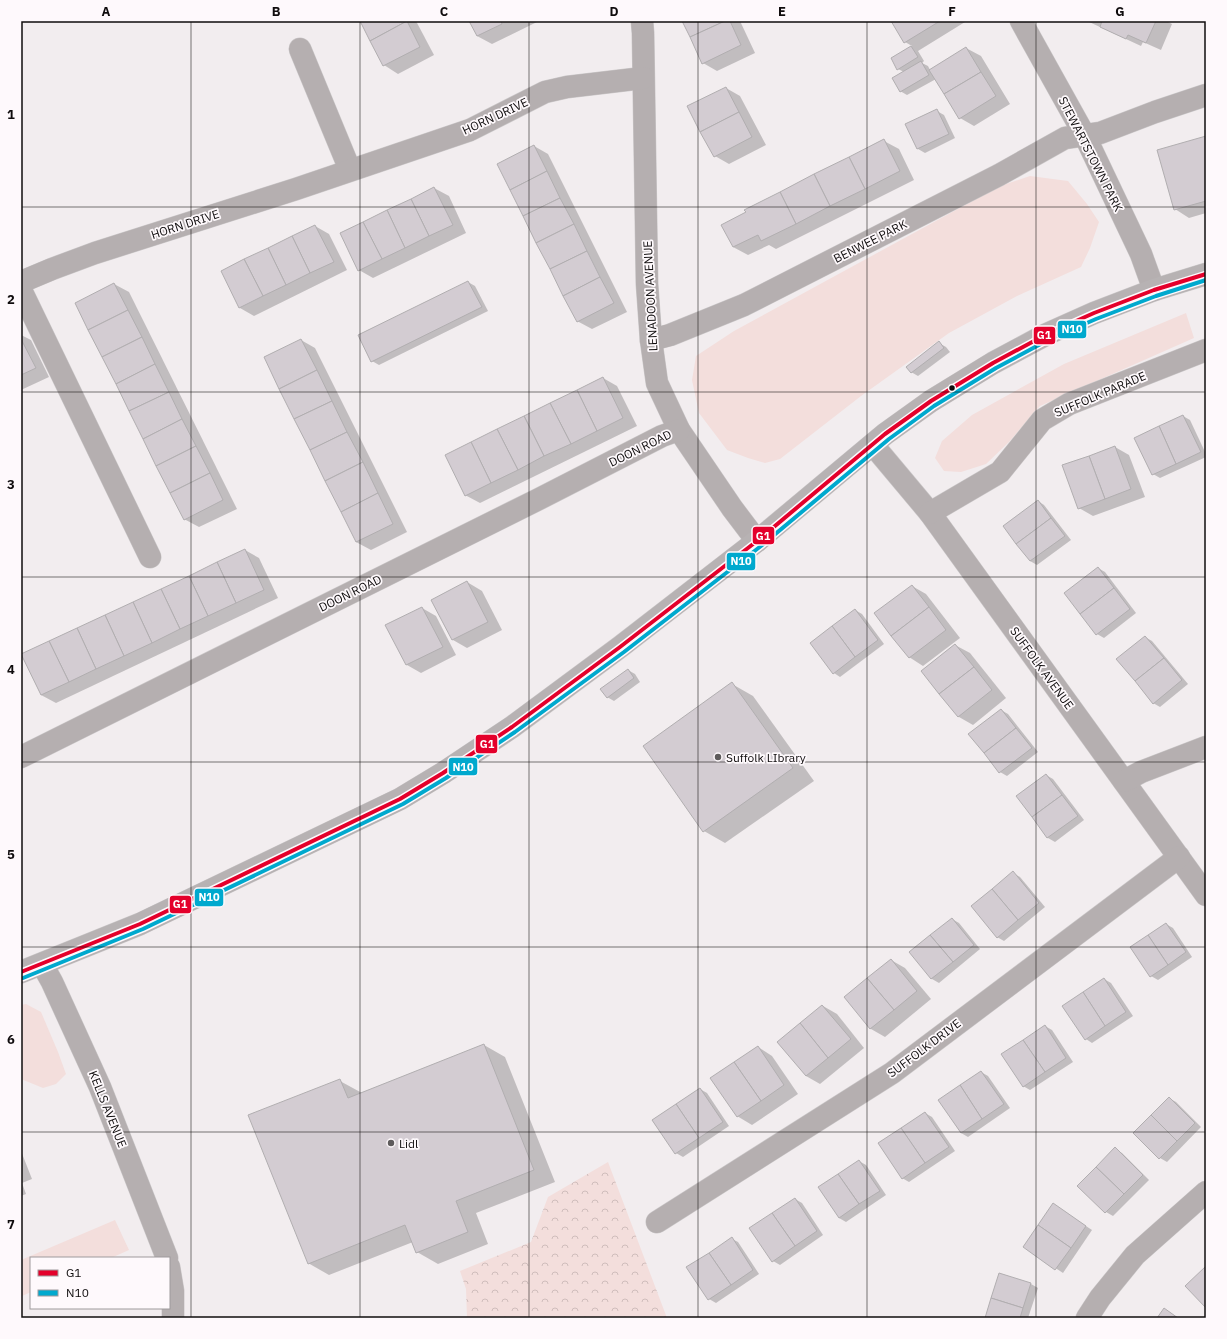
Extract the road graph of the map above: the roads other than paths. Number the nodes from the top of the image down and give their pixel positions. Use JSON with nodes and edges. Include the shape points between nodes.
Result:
{"nodes":[{"id":1,"x":642,"y":21,"type":"edge"},
{"id":2,"x":1021,"y":21,"type":"edge"},
{"id":3,"x":300,"y":49,"type":"dead end"},
{"id":4,"x":643,"y":78,"type":"junction"},
{"id":5,"x":1206,"y":95,"type":"edge"},
{"id":6,"x":1085,"y":136,"type":"junction"},
{"id":7,"x":350,"y":170,"type":"junction"},
{"id":8,"x":1206,"y":274,"type":"edge"},
{"id":9,"x":21,"y":282,"type":"edge"},
{"id":10,"x":21,"y":290,"type":"edge"},
{"id":11,"x":1154,"y":290,"type":"junction"},
{"id":12,"x":651,"y":340,"type":"junction"},
{"id":13,"x":1206,"y":350,"type":"edge"},
{"id":14,"x":679,"y":430,"type":"junction"},
{"id":15,"x":873,"y":445,"type":"junction"},
{"id":16,"x":930,"y":513,"type":"junction"},
{"id":17,"x":757,"y":540,"type":"junction"},
{"id":18,"x":150,"y":557,"type":"dead end"},
{"id":19,"x":1206,"y":747,"type":"edge"},
{"id":20,"x":21,"y":757,"type":"edge"},
{"id":21,"x":1124,"y":780,"type":"junction"},
{"id":22,"x":1179,"y":857,"type":"junction"},
{"id":23,"x":1206,"y":894,"type":"edge"},
{"id":24,"x":42,"y":964,"type":"junction"},
{"id":25,"x":21,"y":972,"type":"edge"},
{"id":26,"x":1206,"y":1192,"type":"edge"},
{"id":27,"x":657,"y":1222,"type":"dead end"},
{"id":28,"x":167,"y":1257,"type":"edge"},
{"id":29,"x":170,"y":1273,"type":"edge"},
{"id":30,"x":173,"y":1318,"type":"edge"},
{"id":31,"x":1087,"y":1318,"type":"edge"}],
"edges":[{"from":1,"to":4,"type":"street","name":"LENADOON AVENUE"},
{"from":2,"to":6,"type":"street","name":"STEWARTSTOWN PARK"},
{"from":3,"to":7,"type":"street"},
{"from":4,"to":7,"type":"street","name":"HORN DRIVE","via":[[545,92],[470,130]]},
{"from":4,"to":12,"type":"street","name":"LENADOON AVENUE","via":[[647,284]]},
{"from":5,"to":6,"type":"street","name":"BENWEE PARK","via":[[1100,134]]},
{"from":6,"to":11,"type":"street","name":"STEWARTSTOWN PARK","via":[[1144,261]]},
{"from":6,"to":12,"type":"street","name":"BENWEE PARK","via":[[1065,138],[999,175],[744,305],[670,335]]},
{"from":7,"to":9,"type":"street","name":"HORN DRIVE","via":[[95,253]]},
{"from":8,"to":11,"type":"main road"},
{"from":10,"to":18,"type":"street"},
{"from":11,"to":15,"type":"main road","via":[[1047,334],[993,363],[931,401]]},
{"from":12,"to":14,"type":"street","name":"LENADOON AVENUE","via":[[657,383]]},
{"from":13,"to":16,"type":"street","name":"SUFFOLK PARADE","via":[[1069,404],[1042,420],[1000,472]]},
{"from":14,"to":17,"type":"street","name":"LENADOON AVENUE"},
{"from":14,"to":20,"type":"street","name":"DOON ROAD","via":[[662,436]]},
{"from":15,"to":16,"type":"street","name":"SUFFOLK AVENUE"},
{"from":15,"to":17,"type":"main road"},
{"from":16,"to":21,"type":"street","name":"SUFFOLK AVENUE"},
{"from":17,"to":24,"type":"main road","via":[[626,643],[512,727],[400,799],[140,924]]},
{"from":19,"to":21,"type":"street"},
{"from":21,"to":22,"type":"street","name":"SUFFOLK AVENUE"},
{"from":22,"to":23,"type":"street","name":"SUFFOLK AVENUE"},
{"from":22,"to":27,"type":"street","name":"SUFFOLK DRIVE","via":[[892,1073]]},
{"from":24,"to":25,"type":"main road"},
{"from":24,"to":28,"type":"street","name":"KELLS AVENUE","via":[[100,1087]]},
{"from":26,"to":31,"type":"street","via":[[1135,1255]]},
{"from":29,"to":30,"type":"street"}]}
